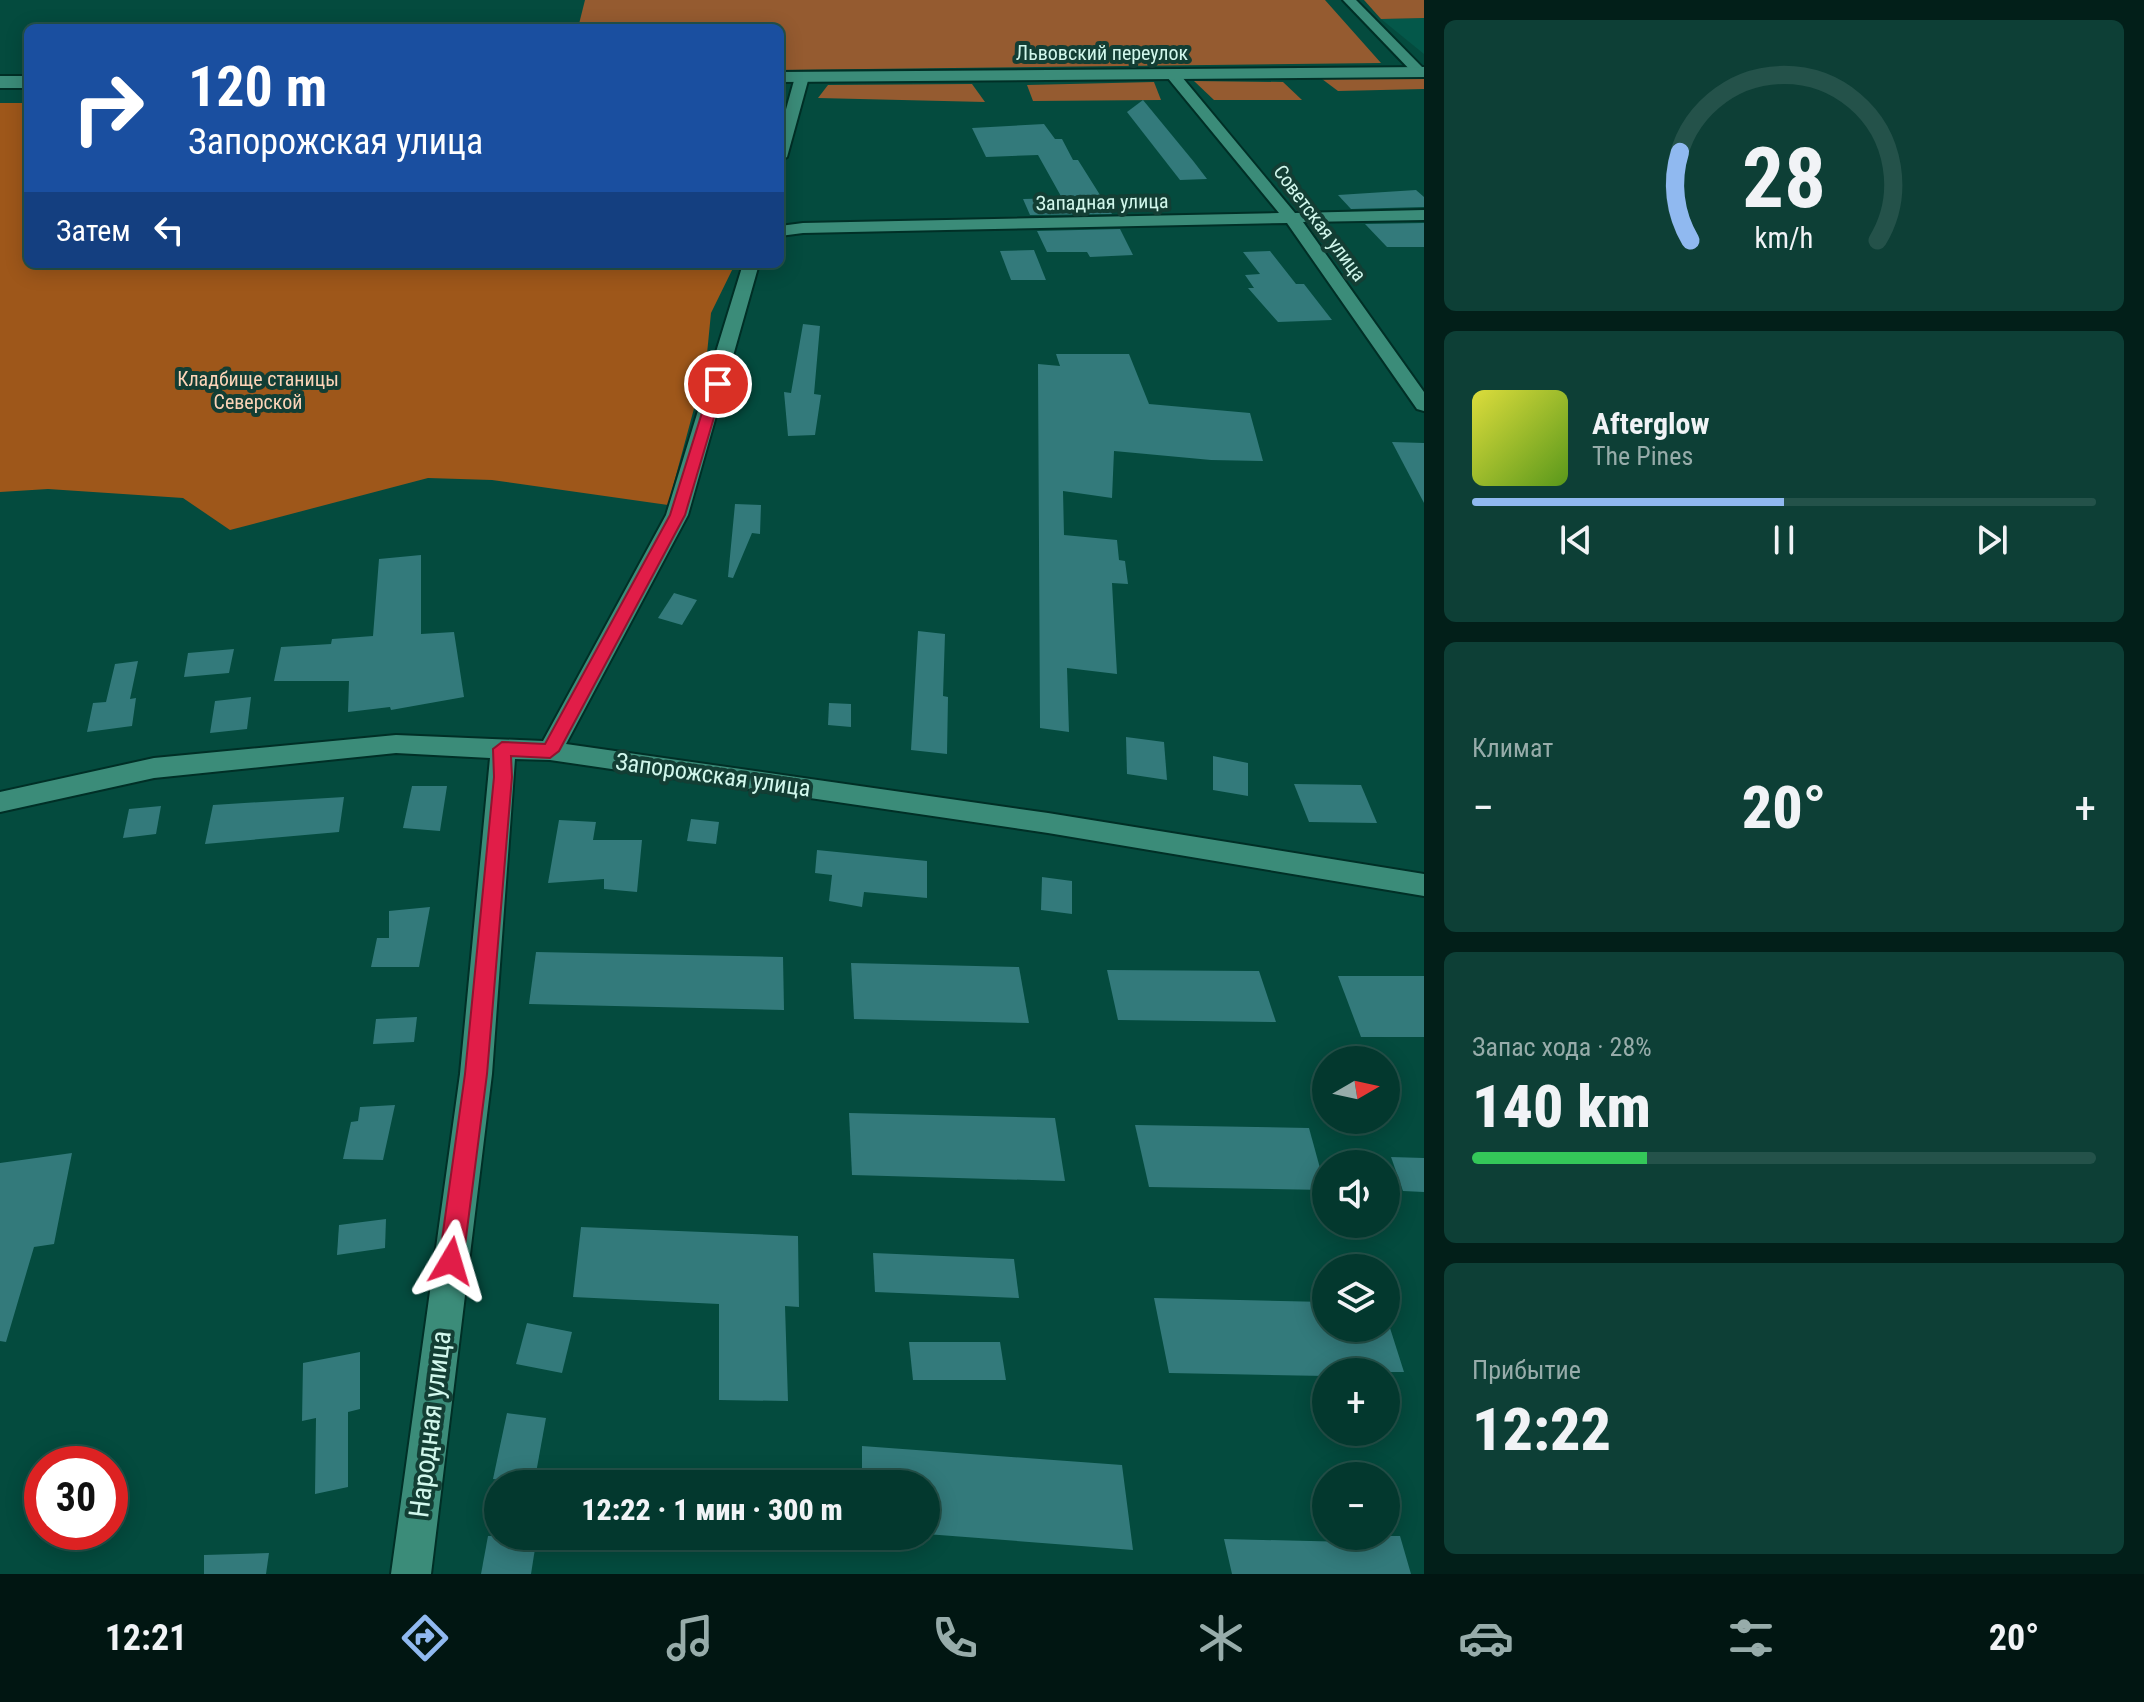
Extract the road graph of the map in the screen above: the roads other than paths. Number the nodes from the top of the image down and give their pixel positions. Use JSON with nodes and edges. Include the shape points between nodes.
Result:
{"nodes":[{"id":1,"x":1349,"y":0,"type":"edge"},
{"id":2,"x":1422,"y":72,"type":"edge"},
{"id":3,"x":1172,"y":74,"type":"junction"},
{"id":4,"x":784,"y":77,"type":"edge"},
{"id":5,"x":802,"y":77,"type":"junction"},
{"id":6,"x":0,"y":82,"type":"edge"},
{"id":7,"x":24,"y":82,"type":"edge"},
{"id":8,"x":784,"y":142,"type":"edge"},
{"id":9,"x":1424,"y":215,"type":"edge"},
{"id":10,"x":1293,"y":220,"type":"junction"},
{"id":11,"x":784,"y":231,"type":"edge"},
{"id":12,"x":750,"y":268,"type":"edge"},
{"id":13,"x":1424,"y":405,"type":"edge"},
{"id":14,"x":502,"y":749,"type":"junction"},
{"id":15,"x":550,"y":751,"type":"junction"},
{"id":16,"x":0,"y":802,"type":"edge"},
{"id":17,"x":1424,"y":885,"type":"edge"},
{"id":18,"x":411,"y":1574,"type":"edge"}],
"edges":[{"from":1,"to":2,"type":"street"},
{"from":2,"to":3,"type":"main road","name":"Львовский переулок"},
{"from":3,"to":5,"type":"main road","name":"Львовский переулок"},
{"from":3,"to":10,"type":"street","name":"Советская улица"},
{"from":4,"to":5,"type":"main road","name":"Львовский переулок"},
{"from":5,"to":8,"type":"street"},
{"from":6,"to":7,"type":"main road"},
{"from":9,"to":10,"type":"street","name":"Западная улица"},
{"from":10,"to":11,"type":"street","name":"Западная улица"},
{"from":10,"to":13,"type":"street","name":"Советская улица"},
{"from":12,"to":15,"type":"street","via":[[677,515]]},
{"from":14,"to":15,"type":"street","name":"Запорожская улица"},
{"from":14,"to":16,"type":"street","name":"Запорожская улица","via":[[396,744],[154,768]]},
{"from":14,"to":18,"type":"street","name":"Народная улица","via":[[476,1074]]},
{"from":15,"to":17,"type":"street","name":"Запорожская улица","via":[[1048,823]]}]}
